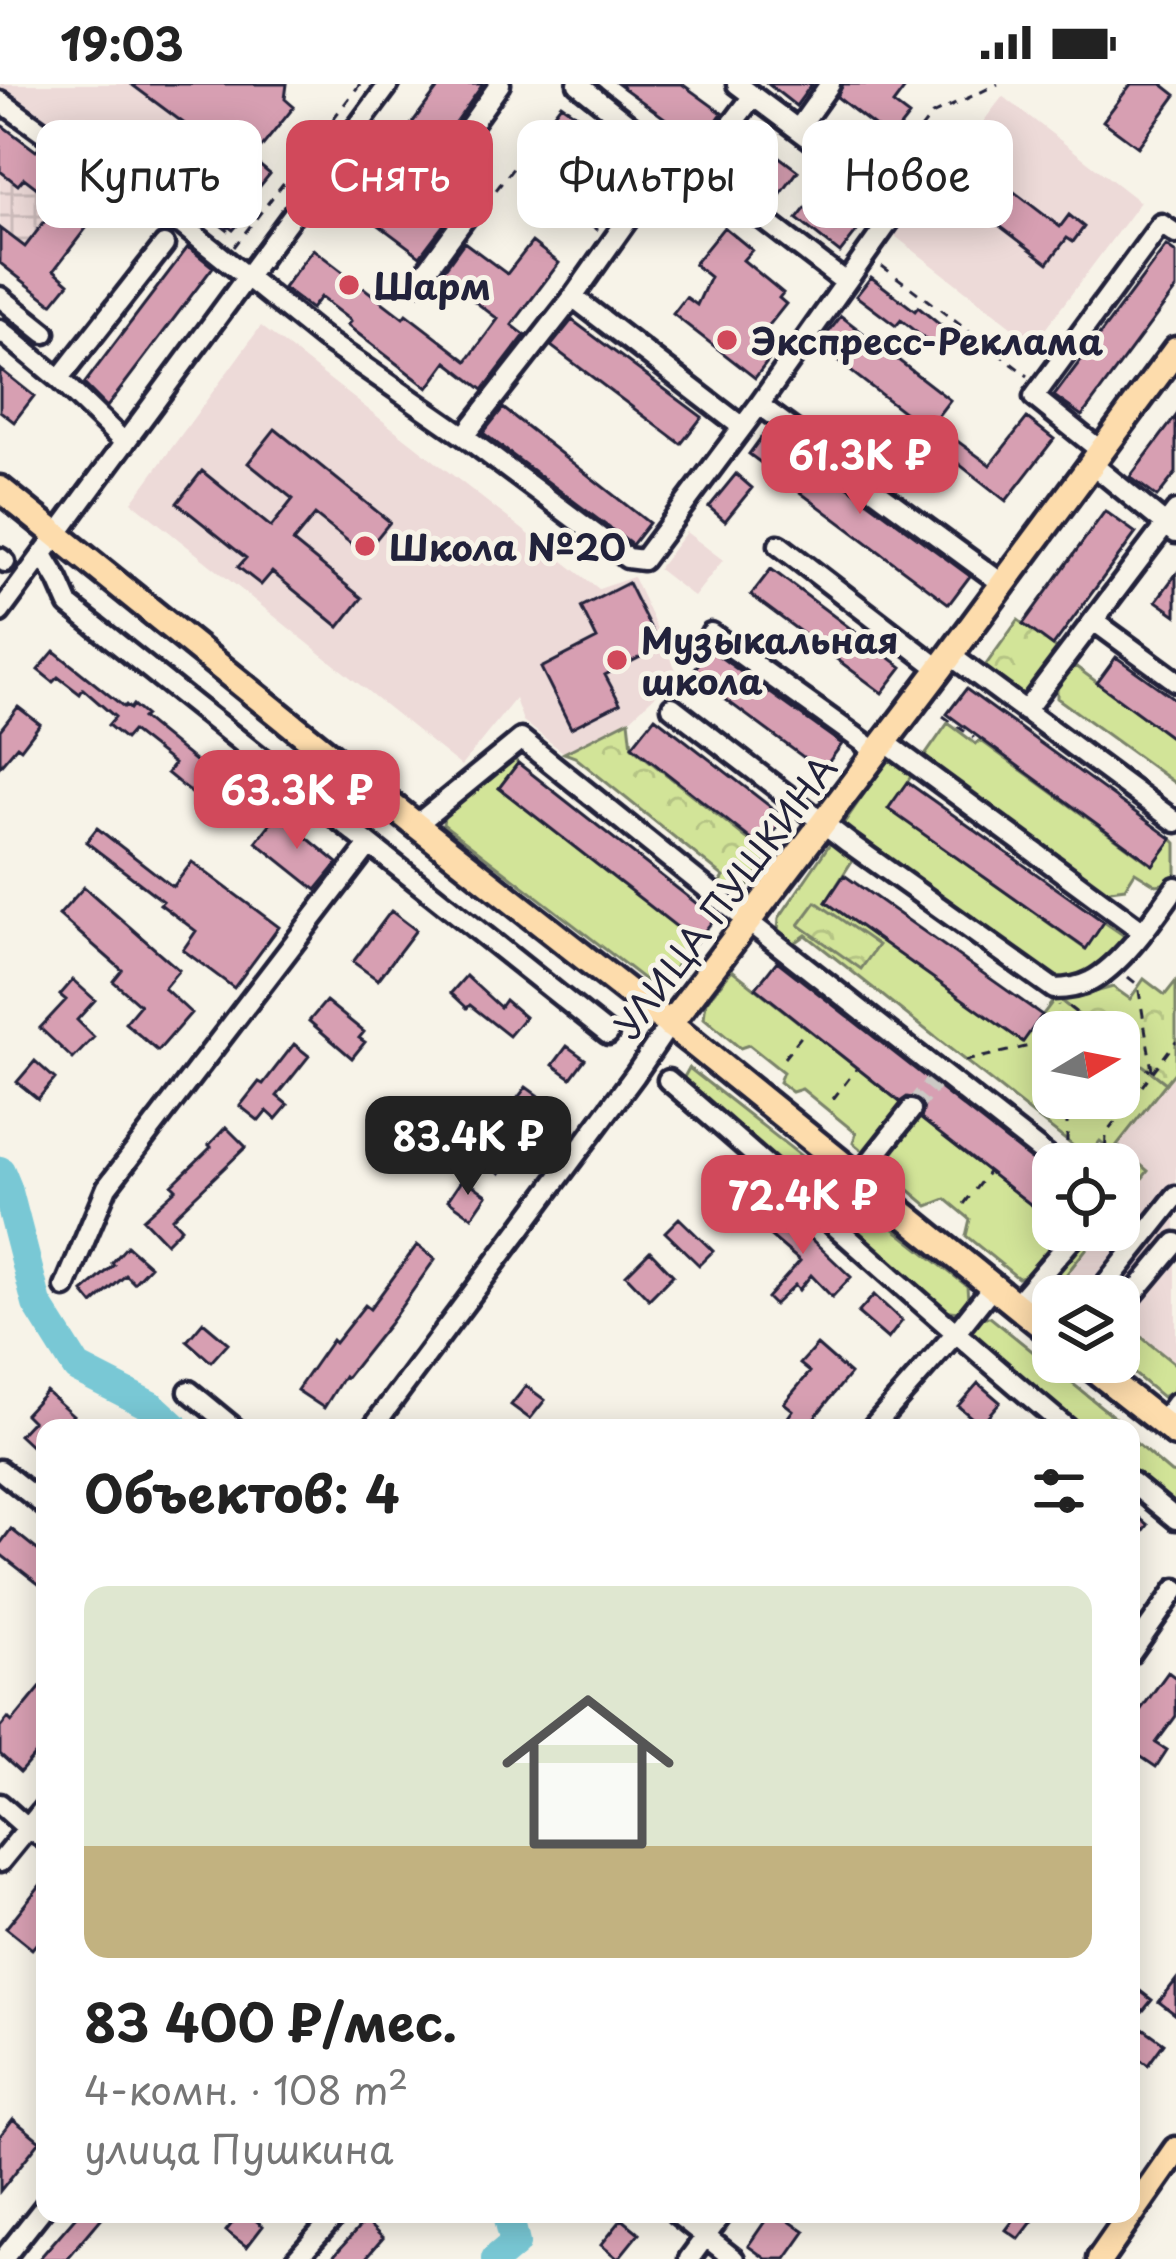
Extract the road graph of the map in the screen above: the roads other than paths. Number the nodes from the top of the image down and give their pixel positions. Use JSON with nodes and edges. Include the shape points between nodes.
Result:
{"nodes":[{"id":1,"x":389,"y":84,"type":"edge"},
{"id":2,"x":500,"y":84,"type":"edge"},
{"id":3,"x":578,"y":84,"type":"edge"},
{"id":4,"x":830,"y":84,"type":"edge"},
{"id":5,"x":745,"y":90,"type":"edge"},
{"id":6,"x":0,"y":101,"type":"edge"},
{"id":7,"x":362,"y":120,"type":"edge"},
{"id":8,"x":474,"y":120,"type":"edge"},
{"id":9,"x":623,"y":120,"type":"edge"},
{"id":10,"x":727,"y":120,"type":"edge"},
{"id":11,"x":798,"y":129,"type":"junction"},
{"id":12,"x":286,"y":222,"type":"edge"},
{"id":13,"x":458,"y":228,"type":"edge"},
{"id":14,"x":621,"y":228,"type":"edge"},
{"id":15,"x":775,"y":228,"type":"edge"},
{"id":16,"x":1176,"y":234,"type":"edge"},
{"id":17,"x":164,"y":245,"type":"dead end"},
{"id":18,"x":247,"y":274,"type":"junction"},
{"id":19,"x":418,"y":282,"type":"dead end"},
{"id":20,"x":845,"y":282,"type":"junction"},
{"id":21,"x":573,"y":296,"type":"junction"},
{"id":22,"x":0,"y":297,"type":"edge"},
{"id":23,"x":0,"y":330,"type":"edge"},
{"id":24,"x":45,"y":333,"type":"dead end"},
{"id":25,"x":1176,"y":350,"type":"edge"},
{"id":26,"x":59,"y":379,"type":"junction"},
{"id":27,"x":759,"y":405,"type":"junction"},
{"id":28,"x":742,"y":427,"type":"junction"},
{"id":29,"x":464,"y":436,"type":"junction"},
{"id":30,"x":125,"y":443,"type":"junction"},
{"id":31,"x":1097,"y":458,"type":"junction"},
{"id":32,"x":0,"y":489,"type":"edge"},
{"id":33,"x":1173,"y":523,"type":"edge"},
{"id":34,"x":50,"y":545,"type":"junction"},
{"id":35,"x":779,"y":545,"type":"dead end"},
{"id":36,"x":1003,"y":584,"type":"junction"},
{"id":37,"x":0,"y":612,"type":"edge"},
{"id":38,"x":1094,"y":621,"type":"junction"},
{"id":39,"x":711,"y":633,"type":"dead end"},
{"id":40,"x":945,"y":662,"type":"junction"},
{"id":41,"x":1176,"y":682,"type":"edge"},
{"id":42,"x":672,"y":707,"type":"dead end"},
{"id":43,"x":1025,"y":711,"type":"junction"},
{"id":44,"x":881,"y":747,"type":"junction"},
{"id":45,"x":1176,"y":822,"type":"edge"},
{"id":46,"x":823,"y":824,"type":"junction"},
{"id":47,"x":416,"y":825,"type":"junction"},
{"id":48,"x":370,"y":845,"type":"junction"},
{"id":49,"x":1175,"y":890,"type":"edge"},
{"id":50,"x":748,"y":921,"type":"junction"},
{"id":51,"x":1142,"y":931,"type":"junction"},
{"id":52,"x":669,"y":1025,"type":"junction"},
{"id":53,"x":608,"y":1034,"type":"dead end"},
{"id":54,"x":668,"y":1080,"type":"dead end"},
{"id":55,"x":911,"y":1110,"type":"tunnel mouth"},
{"id":56,"x":1032,"y":1144,"type":"edge"},
{"id":57,"x":858,"y":1177,"type":"junction"},
{"id":58,"x":1176,"y":1196,"type":"edge"},
{"id":59,"x":1176,"y":1243,"type":"edge"},
{"id":60,"x":1062,"y":1251,"type":"edge"},
{"id":61,"x":1113,"y":1275,"type":"edge"},
{"id":62,"x":993,"y":1286,"type":"junction"},
{"id":63,"x":1140,"y":1286,"type":"edge"},
{"id":64,"x":65,"y":1287,"type":"dead end"},
{"id":65,"x":1016,"y":1304,"type":"junction"},
{"id":66,"x":1032,"y":1317,"type":"edge"},
{"id":67,"x":955,"y":1335,"type":"junction"},
{"id":68,"x":1116,"y":1383,"type":"edge"},
{"id":69,"x":189,"y":1391,"type":"dead end"},
{"id":70,"x":223,"y":1419,"type":"edge"},
{"id":71,"x":378,"y":1419,"type":"edge"},
{"id":72,"x":880,"y":1419,"type":"edge"},
{"id":73,"x":1055,"y":1419,"type":"edge"},
{"id":74,"x":1171,"y":1420,"type":"edge"},
{"id":75,"x":0,"y":1470,"type":"edge"},
{"id":76,"x":1140,"y":1489,"type":"edge"},
{"id":77,"x":36,"y":1499,"type":"edge"},
{"id":78,"x":1176,"y":1519,"type":"edge"},
{"id":79,"x":1176,"y":1589,"type":"edge"},
{"id":80,"x":1140,"y":1640,"type":"edge"},
{"id":81,"x":0,"y":1804,"type":"edge"},
{"id":82,"x":36,"y":1818,"type":"edge"},
{"id":83,"x":27,"y":1828,"type":"junction"},
{"id":84,"x":36,"y":1834,"type":"edge"},
{"id":85,"x":0,"y":1862,"type":"edge"},
{"id":86,"x":1176,"y":2150,"type":"edge"},
{"id":87,"x":1140,"y":2202,"type":"edge"},
{"id":88,"x":36,"y":2218,"type":"edge"},
{"id":89,"x":329,"y":2223,"type":"edge"},
{"id":90,"x":687,"y":2223,"type":"edge"},
{"id":91,"x":715,"y":2223,"type":"edge"},
{"id":92,"x":1125,"y":2223,"type":"edge"},
{"id":93,"x":705,"y":2237,"type":"junction"},
{"id":94,"x":4,"y":2259,"type":"edge"},
{"id":95,"x":296,"y":2259,"type":"edge"},
{"id":96,"x":689,"y":2259,"type":"edge"},
{"id":97,"x":734,"y":2259,"type":"edge"},
{"id":98,"x":1100,"y":2259,"type":"edge"}],
"edges":[{"from":1,"to":7,"type":"street"},
{"from":2,"to":8,"type":"street"},
{"from":3,"to":9,"type":"street"},
{"from":4,"to":11,"type":"street"},
{"from":5,"to":10,"type":"street"},
{"from":5,"to":11,"type":"street"},
{"from":6,"to":18,"type":"street"},
{"from":11,"to":20,"type":"street","via":[[900,206]]},
{"from":12,"to":18,"type":"street"},
{"from":13,"to":19,"type":"street"},
{"from":14,"to":21,"type":"street"},
{"from":15,"to":20,"type":"street"},
{"from":16,"to":31,"type":"street","via":[[1161,224],[1034,398]]},
{"from":17,"to":26,"type":"street"},
{"from":18,"to":29,"type":"street"},
{"from":18,"to":30,"type":"street"},
{"from":20,"to":27,"type":"street"},
{"from":21,"to":28,"type":"street"},
{"from":21,"to":29,"type":"street"},
{"from":22,"to":24,"type":"street"},
{"from":23,"to":26,"type":"street"},
{"from":25,"to":31,"type":"main road","name":"УЛИЦА ПУШКИНА"},
{"from":26,"to":30,"type":"street"},
{"from":27,"to":28,"type":"street"},
{"from":27,"to":36,"type":"street"},
{"from":28,"to":29,"type":"street","via":[[643,560],[627,558]]},
{"from":30,"to":34,"type":"street"},
{"from":31,"to":33,"type":"street"},
{"from":31,"to":36,"type":"main road","name":"УЛИЦА ПУШКИНА"},
{"from":32,"to":34,"type":"main road"},
{"from":33,"to":38,"type":"street"},
{"from":34,"to":37,"type":"street"},
{"from":34,"to":47,"type":"main road"},
{"from":34,"to":48,"type":"street","via":[[69,605]]},
{"from":35,"to":40,"type":"street"},
{"from":36,"to":40,"type":"main road","name":"УЛИЦА ПУШКИНА"},
{"from":38,"to":41,"type":"street"},
{"from":38,"to":43,"type":"street"},
{"from":39,"to":44,"type":"street"},
{"from":40,"to":43,"type":"street"},
{"from":40,"to":44,"type":"main road","name":"УЛИЦА ПУШКИНА"},
{"from":42,"to":46,"type":"street"},
{"from":43,"to":45,"type":"street"},
{"from":44,"to":46,"type":"main road","name":"УЛИЦА ПУШКИНА"},
{"from":44,"to":51,"type":"street"},
{"from":46,"to":50,"type":"main road","name":"УЛИЦА ПУШКИНА"},
{"from":46,"to":51,"type":"street","via":[[1054,989],[1091,981]]},
{"from":47,"to":50,"type":"street","via":[[521,739]]},
{"from":47,"to":52,"type":"main road"},
{"from":48,"to":53,"type":"street"},
{"from":48,"to":64,"type":"street","via":[[106,1187]]},
{"from":49,"to":51,"type":"street"},
{"from":50,"to":52,"type":"main road","name":"УЛИЦА ПУШКИНА"},
{"from":50,"to":56,"type":"street"},
{"from":52,"to":57,"type":"main road"},
{"from":52,"to":71,"type":"street","name":"УЛИЦА ПУШКИНА"},
{"from":54,"to":67,"type":"street"},
{"from":55,"to":57,"type":"street"},
{"from":57,"to":62,"type":"main road"},
{"from":58,"to":61,"type":"street"},
{"from":59,"to":63,"type":"street"},
{"from":60,"to":65,"type":"street"},
{"from":62,"to":65,"type":"main road"},
{"from":62,"to":67,"type":"street"},
{"from":65,"to":66,"type":"main road"},
{"from":67,"to":72,"type":"street"},
{"from":67,"to":73,"type":"street"},
{"from":68,"to":74,"type":"main road"},
{"from":69,"to":70,"type":"street"},
{"from":75,"to":77,"type":"street"},
{"from":76,"to":78,"type":"street"},
{"from":79,"to":80,"type":"street"},
{"from":81,"to":83,"type":"street"},
{"from":82,"to":83,"type":"street"},
{"from":83,"to":84,"type":"street"},
{"from":83,"to":85,"type":"street"},
{"from":86,"to":87,"type":"main road"},
{"from":88,"to":94,"type":"street"},
{"from":89,"to":95,"type":"street"},
{"from":90,"to":93,"type":"street"},
{"from":91,"to":93,"type":"street"},
{"from":92,"to":98,"type":"main road"},
{"from":93,"to":96,"type":"street"},
{"from":93,"to":97,"type":"street"}]}
